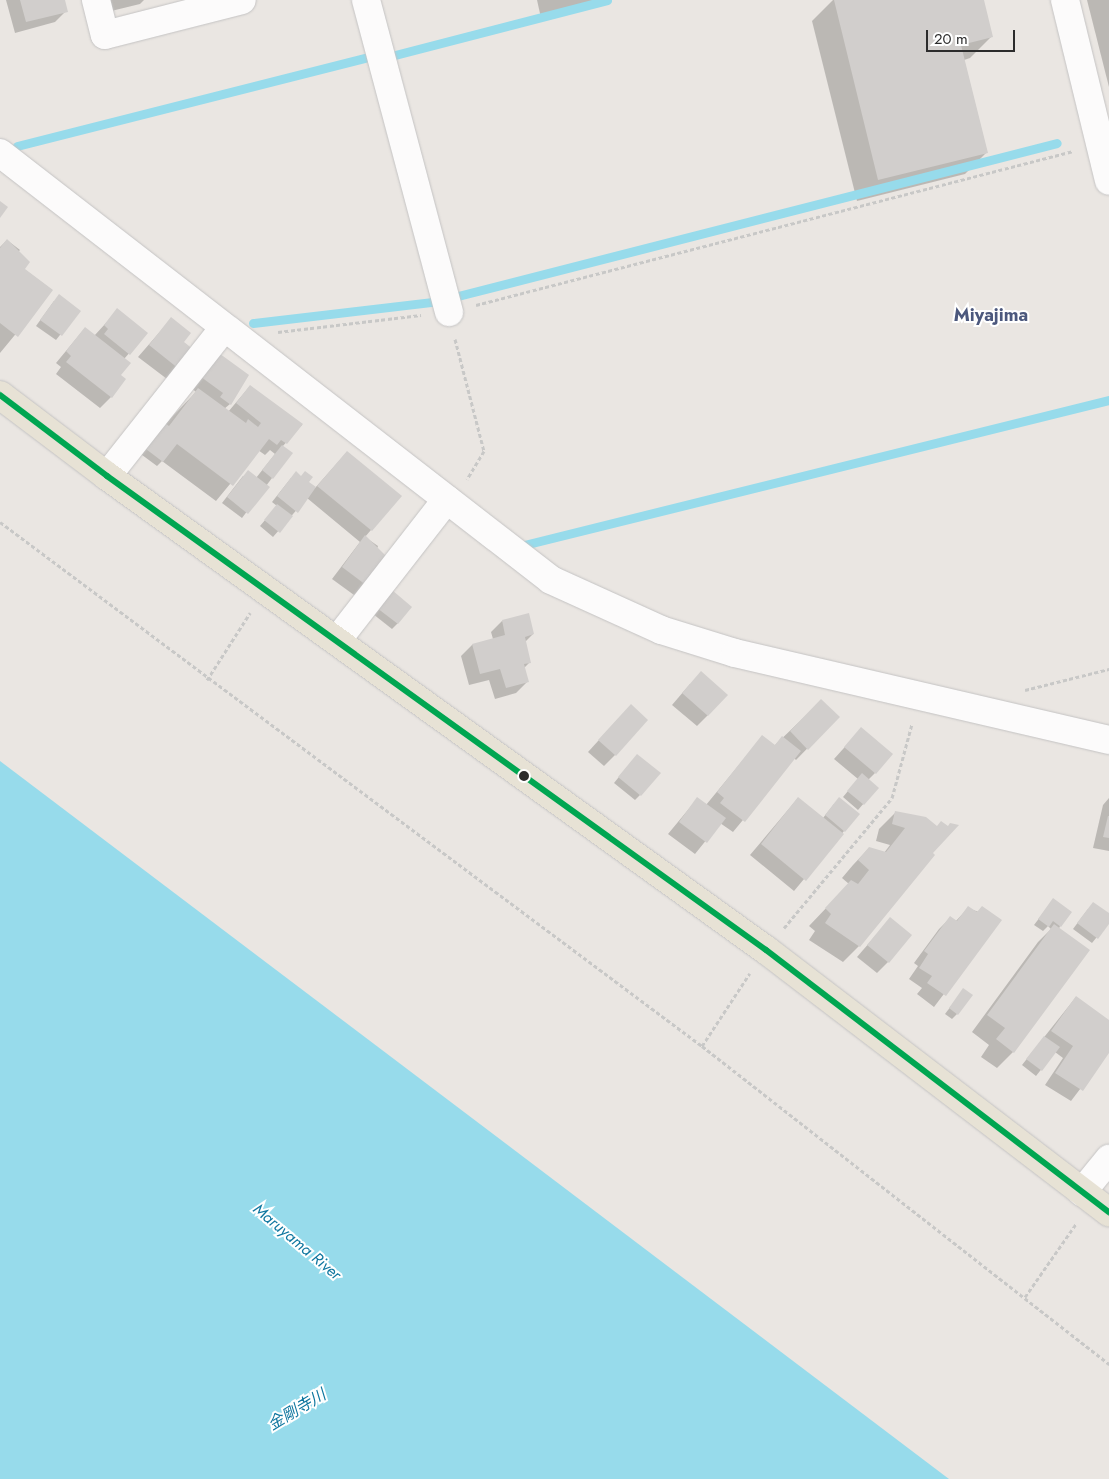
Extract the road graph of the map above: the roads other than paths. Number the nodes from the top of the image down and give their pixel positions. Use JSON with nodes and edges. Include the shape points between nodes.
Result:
{"nodes":[{"id":1,"x":96,"y":0,"type":"edge"},
{"id":2,"x":242,"y":0,"type":"edge"},
{"id":3,"x":366,"y":0,"type":"edge"},
{"id":4,"x":1065,"y":0,"type":"edge"},
{"id":5,"x":0,"y":153,"type":"edge"},
{"id":6,"x":1109,"y":181,"type":"edge"},
{"id":7,"x":448,"y":312,"type":"road end"},
{"id":8,"x":216,"y":337,"type":"junction"},
{"id":9,"x":0,"y":395,"type":"edge"},
{"id":10,"x":107,"y":476,"type":"junction"},
{"id":11,"x":444,"y":505,"type":"junction"},
{"id":12,"x":338,"y":639,"type":"junction"},
{"id":13,"x":1109,"y":740,"type":"edge"},
{"id":14,"x":1109,"y":1159,"type":"edge"},
{"id":15,"x":1095,"y":1202,"type":"edge"}],
"edges":[{"from":1,"to":2,"type":"street","via":[[105,35]]},
{"from":3,"to":7,"type":"street"},
{"from":4,"to":6,"type":"street"},
{"from":5,"to":8,"type":"street"},
{"from":8,"to":10,"type":"street"},
{"from":8,"to":11,"type":"street"},
{"from":9,"to":10,"type":"main road"},
{"from":10,"to":12,"type":"main road"},
{"from":11,"to":12,"type":"street"},
{"from":11,"to":13,"type":"street","via":[[552,580],[637,620],[735,653]]},
{"from":12,"to":15,"type":"main road","via":[[766,950]]},
{"from":14,"to":15,"type":"street"}]}
